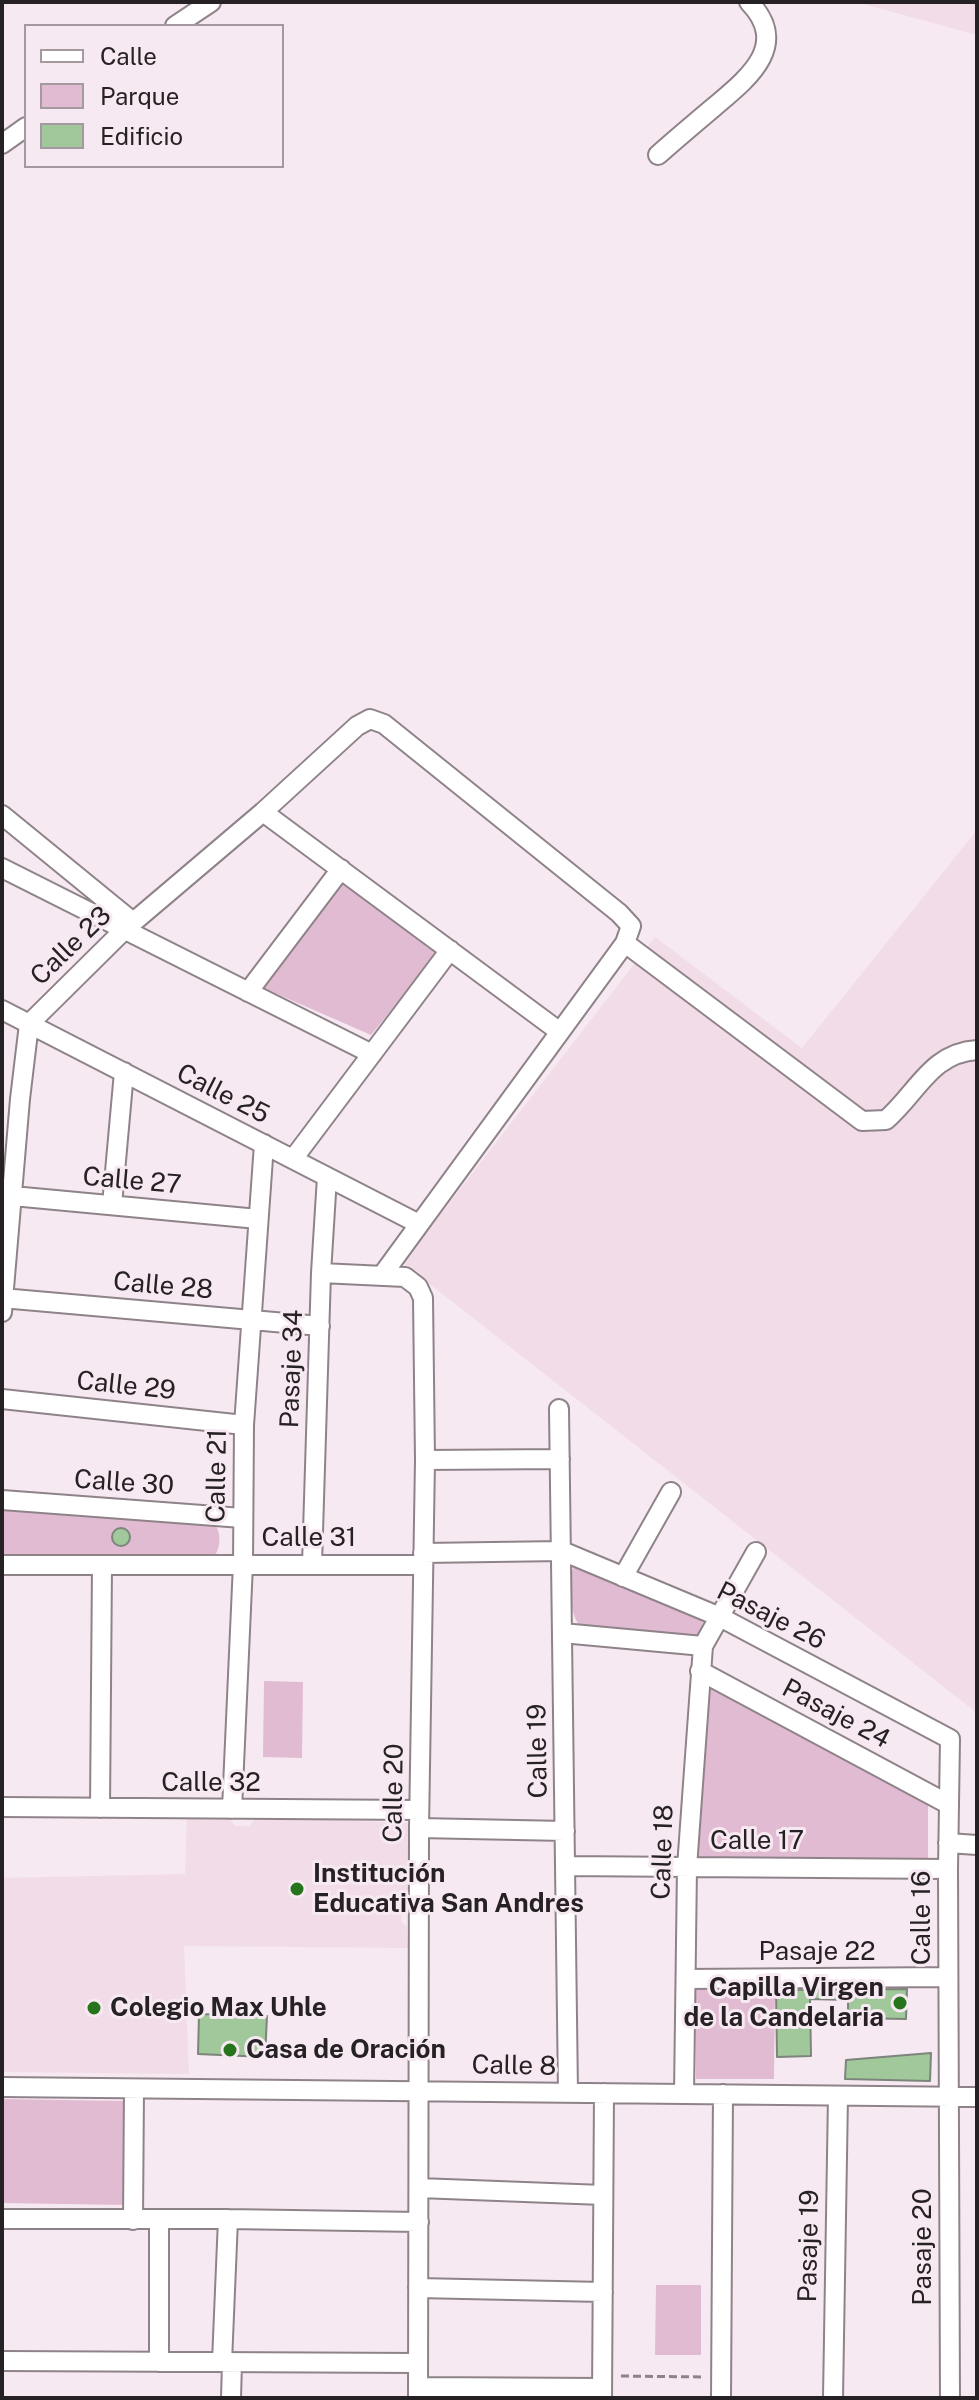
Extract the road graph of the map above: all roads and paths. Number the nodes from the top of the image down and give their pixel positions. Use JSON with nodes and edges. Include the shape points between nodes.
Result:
{"nodes":[{"id":1,"x":211,"y":2,"type":"edge"},
{"id":2,"x":749,"y":2,"type":"edge"},
{"id":3,"x":178,"y":24,"type":"edge"},
{"id":4,"x":24,"y":128,"type":"edge"},
{"id":5,"x":2,"y":144,"type":"edge"},
{"id":6,"x":658,"y":155,"type":"dead end"},
{"id":7,"x":263,"y":812,"type":"junction"},
{"id":8,"x":2,"y":815,"type":"edge"},
{"id":9,"x":2,"y":868,"type":"edge"},
{"id":10,"x":341,"y":869,"type":"junction"},
{"id":11,"x":128,"y":926,"type":"junction"},
{"id":12,"x":625,"y":943,"type":"junction"},
{"id":13,"x":450,"y":950,"type":"junction"},
{"id":14,"x":248,"y":992,"type":"junction"},
{"id":15,"x":2,"y":1010,"type":"edge"},
{"id":16,"x":29,"y":1024,"type":"junction"},
{"id":17,"x":560,"y":1032,"type":"junction"},
{"id":18,"x":977,"y":1050,"type":"edge"},
{"id":19,"x":372,"y":1054,"type":"junction"},
{"id":20,"x":124,"y":1072,"type":"junction"},
{"id":21,"x":11,"y":1098,"type":"edge"},
{"id":22,"x":264,"y":1144,"type":"junction"},
{"id":23,"x":293,"y":1159,"type":"junction"},
{"id":24,"x":327,"y":1177,"type":"junction"},
{"id":25,"x":7,"y":1195,"type":"edge"},
{"id":26,"x":112,"y":1205,"type":"junction"},
{"id":27,"x":258,"y":1219,"type":"junction"},
{"id":28,"x":419,"y":1224,"type":"junction"},
{"id":29,"x":321,"y":1273,"type":"junction"},
{"id":30,"x":383,"y":1274,"type":"junction"},
{"id":31,"x":2,"y":1303,"type":"edge"},
{"id":32,"x":251,"y":1320,"type":"junction"},
{"id":33,"x":320,"y":1326,"type":"junction"},
{"id":34,"x":2,"y":1399,"type":"edge"},
{"id":35,"x":559,"y":1409,"type":"dead end"},
{"id":36,"x":244,"y":1425,"type":"junction"},
{"id":37,"x":560,"y":1459,"type":"junction"},
{"id":38,"x":425,"y":1460,"type":"junction"},
{"id":39,"x":671,"y":1492,"type":"dead end"},
{"id":40,"x":2,"y":1500,"type":"edge"},
{"id":41,"x":242,"y":1518,"type":"junction"},
{"id":42,"x":562,"y":1551,"type":"junction"},
{"id":43,"x":756,"y":1552,"type":"dead end"},
{"id":44,"x":423,"y":1559,"type":"junction"},
{"id":45,"x":243,"y":1564,"type":"junction"},
{"id":46,"x":312,"y":1564,"type":"junction"},
{"id":47,"x":2,"y":1565,"type":"edge"},
{"id":48,"x":102,"y":1567,"type":"junction"},
{"id":49,"x":623,"y":1577,"type":"junction"},
{"id":50,"x":720,"y":1617,"type":"junction"},
{"id":51,"x":562,"y":1633,"type":"junction"},
{"id":52,"x":703,"y":1646,"type":"junction"},
{"id":53,"x":700,"y":1671,"type":"junction"},
{"id":54,"x":950,"y":1739,"type":"joint"},
{"id":55,"x":948,"y":1804,"type":"junction"},
{"id":56,"x":2,"y":1807,"type":"edge"},
{"id":57,"x":100,"y":1808,"type":"junction"},
{"id":58,"x":232,"y":1809,"type":"junction"},
{"id":59,"x":419,"y":1819,"type":"junction"},
{"id":60,"x":565,"y":1831,"type":"junction"},
{"id":61,"x":948,"y":1843,"type":"junction"},
{"id":62,"x":977,"y":1845,"type":"edge"},
{"id":63,"x":565,"y":1866,"type":"junction"},
{"id":64,"x":687,"y":1867,"type":"junction"},
{"id":65,"x":948,"y":1869,"type":"junction"},
{"id":66,"x":948,"y":1977,"type":"junction"},
{"id":67,"x":686,"y":1979,"type":"junction"},
{"id":68,"x":2,"y":2087,"type":"edge"},
{"id":69,"x":134,"y":2089,"type":"junction"},
{"id":70,"x":419,"y":2091,"type":"junction"},
{"id":71,"x":568,"y":2093,"type":"junction"},
{"id":72,"x":604,"y":2093,"type":"junction"},
{"id":73,"x":684,"y":2094,"type":"junction"},
{"id":74,"x":723,"y":2094,"type":"junction"},
{"id":75,"x":838,"y":2096,"type":"junction"},
{"id":76,"x":949,"y":2096,"type":"junction"},
{"id":77,"x":977,"y":2097,"type":"edge"},
{"id":78,"x":419,"y":2188,"type":"junction"},
{"id":79,"x":603,"y":2195,"type":"junction"},
{"id":80,"x":2,"y":2219,"type":"edge"},
{"id":81,"x":228,"y":2219,"type":"junction"},
{"id":82,"x":133,"y":2220,"type":"junction"},
{"id":83,"x":159,"y":2220,"type":"junction"},
{"id":84,"x":419,"y":2222,"type":"junction"},
{"id":85,"x":418,"y":2288,"type":"junction"},
{"id":86,"x":603,"y":2292,"type":"junction"},
{"id":87,"x":2,"y":2361,"type":"edge"},
{"id":88,"x":159,"y":2362,"type":"junction"},
{"id":89,"x":227,"y":2362,"type":"junction"},
{"id":90,"x":418,"y":2363,"type":"junction"},
{"id":91,"x":721,"y":2378,"type":"junction"},
{"id":92,"x":602,"y":2387,"type":"edge"},
{"id":93,"x":418,"y":2392,"type":"edge"},
{"id":94,"x":231,"y":2398,"type":"edge"},
{"id":95,"x":721,"y":2398,"type":"edge"},
{"id":96,"x":833,"y":2398,"type":"edge"},
{"id":97,"x":950,"y":2398,"type":"edge"}],
"edges":[{"from":1,"to":3,"type":"street"},
{"from":2,"to":6,"type":"street","via":[[765,32],[765,51],[753,74]]},
{"from":4,"to":5,"type":"street"},
{"from":7,"to":10,"type":"street"},
{"from":7,"to":11,"type":"street","name":"Calle 23"},
{"from":7,"to":12,"type":"street","name":"Calle 23","via":[[357,726],[370,719],[384,724],[619,913],[631,926]]},
{"from":8,"to":11,"type":"street"},
{"from":9,"to":11,"type":"street"},
{"from":10,"to":13,"type":"street"},
{"from":10,"to":14,"type":"street"},
{"from":11,"to":14,"type":"street"},
{"from":11,"to":16,"type":"street","name":"Calle 23"},
{"from":12,"to":17,"type":"street"},
{"from":12,"to":18,"type":"street","via":[[862,1121],[886,1120],[937,1064],[952,1054]]},
{"from":13,"to":17,"type":"street"},
{"from":13,"to":19,"type":"street"},
{"from":14,"to":19,"type":"street"},
{"from":15,"to":16,"type":"street","name":"Calle 25"},
{"from":16,"to":20,"type":"street","name":"Calle 25"},
{"from":16,"to":21,"type":"street","name":"Calle 23"},
{"from":17,"to":28,"type":"street"},
{"from":19,"to":23,"type":"street"},
{"from":20,"to":22,"type":"street","name":"Calle 25"},
{"from":20,"to":26,"type":"street"},
{"from":21,"to":25,"type":"street","name":"Calle 23"},
{"from":22,"to":23,"type":"street","name":"Calle 25"},
{"from":22,"to":27,"type":"street","name":"Calle 21"},
{"from":23,"to":24,"type":"street","name":"Calle 25"},
{"from":24,"to":28,"type":"street","name":"Calle 25"},
{"from":24,"to":29,"type":"street","name":"Pasaje 34"},
{"from":25,"to":26,"type":"street","name":"Calle 27"},
{"from":25,"to":31,"type":"street","name":"Calle 23"},
{"from":26,"to":27,"type":"street","name":"Calle 27"},
{"from":27,"to":32,"type":"street","name":"Calle 21"},
{"from":28,"to":30,"type":"street"},
{"from":29,"to":30,"type":"street"},
{"from":29,"to":33,"type":"street","name":"Pasaje 34"},
{"from":30,"to":38,"type":"street","name":"Calle 20","via":[[405,1277],[423,1298]]},
{"from":31,"to":32,"type":"street","name":"Calle 28"},
{"from":32,"to":33,"type":"street","name":"Calle 28"},
{"from":32,"to":36,"type":"street","name":"Calle 21"},
{"from":33,"to":46,"type":"street","name":"Pasaje 34"},
{"from":34,"to":36,"type":"street","name":"Calle 29"},
{"from":35,"to":37,"type":"street","name":"Calle 19"},
{"from":36,"to":41,"type":"street","name":"Calle 21"},
{"from":37,"to":38,"type":"street"},
{"from":37,"to":42,"type":"street","name":"Calle 19"},
{"from":38,"to":44,"type":"street","name":"Calle 20"},
{"from":39,"to":49,"type":"street"},
{"from":40,"to":41,"type":"street","name":"Calle 30"},
{"from":41,"to":45,"type":"street","name":"Calle 21"},
{"from":42,"to":44,"type":"street","name":"Calle 31"},
{"from":42,"to":49,"type":"street","name":"Pasaje 26"},
{"from":42,"to":51,"type":"street","name":"Calle 19"},
{"from":43,"to":50,"type":"street","name":"Calle 18"},
{"from":44,"to":46,"type":"street","name":"Calle 31"},
{"from":44,"to":59,"type":"street","name":"Calle 20"},
{"from":45,"to":46,"type":"street","name":"Calle 31"},
{"from":45,"to":48,"type":"street","name":"Calle 31"},
{"from":45,"to":58,"type":"street","name":"Calle 21"},
{"from":47,"to":48,"type":"street","name":"Calle 31"},
{"from":48,"to":57,"type":"street"},
{"from":49,"to":50,"type":"street","name":"Pasaje 26"},
{"from":50,"to":52,"type":"street","name":"Calle 18"},
{"from":50,"to":54,"type":"street","name":"Pasaje 26"},
{"from":51,"to":52,"type":"street"},
{"from":51,"to":60,"type":"street","name":"Calle 19"},
{"from":52,"to":53,"type":"street","name":"Calle 18"},
{"from":53,"to":55,"type":"street","name":"Pasaje 24"},
{"from":53,"to":64,"type":"street","name":"Calle 18"},
{"from":54,"to":55,"type":"street","name":"Calle 16"},
{"from":55,"to":61,"type":"street","name":"Calle 16"},
{"from":56,"to":57,"type":"street","name":"Calle 32"},
{"from":57,"to":58,"type":"street","name":"Calle 32"},
{"from":58,"to":59,"type":"street","name":"Calle 32"},
{"from":59,"to":60,"type":"street","name":"Calle 32"},
{"from":59,"to":70,"type":"street","name":"Calle 20"},
{"from":60,"to":63,"type":"street","name":"Calle 19"},
{"from":61,"to":62,"type":"street"},
{"from":61,"to":65,"type":"street","name":"Calle 16"},
{"from":63,"to":64,"type":"street","name":"Calle 17"},
{"from":63,"to":71,"type":"street","name":"Calle 19"},
{"from":64,"to":65,"type":"street","name":"Calle 17"},
{"from":64,"to":67,"type":"street","name":"Calle 18"},
{"from":65,"to":66,"type":"street","name":"Calle 16"},
{"from":66,"to":67,"type":"street","name":"Pasaje 22"},
{"from":66,"to":76,"type":"street","name":"Calle 16"},
{"from":67,"to":73,"type":"street","name":"Calle 18"},
{"from":68,"to":69,"type":"street","name":"Calle 8"},
{"from":69,"to":70,"type":"street","name":"Calle 8"},
{"from":69,"to":82,"type":"street"},
{"from":70,"to":71,"type":"street","name":"Calle 8"},
{"from":70,"to":78,"type":"street","name":"Calle 20"},
{"from":71,"to":72,"type":"street","name":"Calle 8"},
{"from":72,"to":73,"type":"street","name":"Calle 8"},
{"from":72,"to":79,"type":"street"},
{"from":73,"to":74,"type":"street","name":"Calle 8"},
{"from":74,"to":75,"type":"street","name":"Calle 8"},
{"from":74,"to":91,"type":"street"},
{"from":75,"to":76,"type":"street","name":"Calle 8"},
{"from":75,"to":96,"type":"street","name":"Pasaje 19"},
{"from":76,"to":77,"type":"street","name":"Calle 8"},
{"from":76,"to":97,"type":"street","name":"Pasaje 20"},
{"from":78,"to":79,"type":"street"},
{"from":78,"to":84,"type":"street","name":"Calle 20"},
{"from":79,"to":86,"type":"street"},
{"from":80,"to":82,"type":"street"},
{"from":81,"to":83,"type":"street"},
{"from":81,"to":84,"type":"street"},
{"from":81,"to":89,"type":"street"},
{"from":82,"to":83,"type":"street"},
{"from":83,"to":88,"type":"street"},
{"from":84,"to":85,"type":"street","name":"Calle 20"},
{"from":85,"to":86,"type":"street"},
{"from":85,"to":90,"type":"street","name":"Calle 20"},
{"from":86,"to":92,"type":"street"},
{"from":87,"to":88,"type":"street"},
{"from":88,"to":89,"type":"street"},
{"from":89,"to":90,"type":"street"},
{"from":89,"to":94,"type":"street"},
{"from":90,"to":93,"type":"street","name":"Calle 20"},
{"from":91,"to":92,"type":"path"},
{"from":91,"to":95,"type":"street"},
{"from":92,"to":93,"type":"street"}]}
